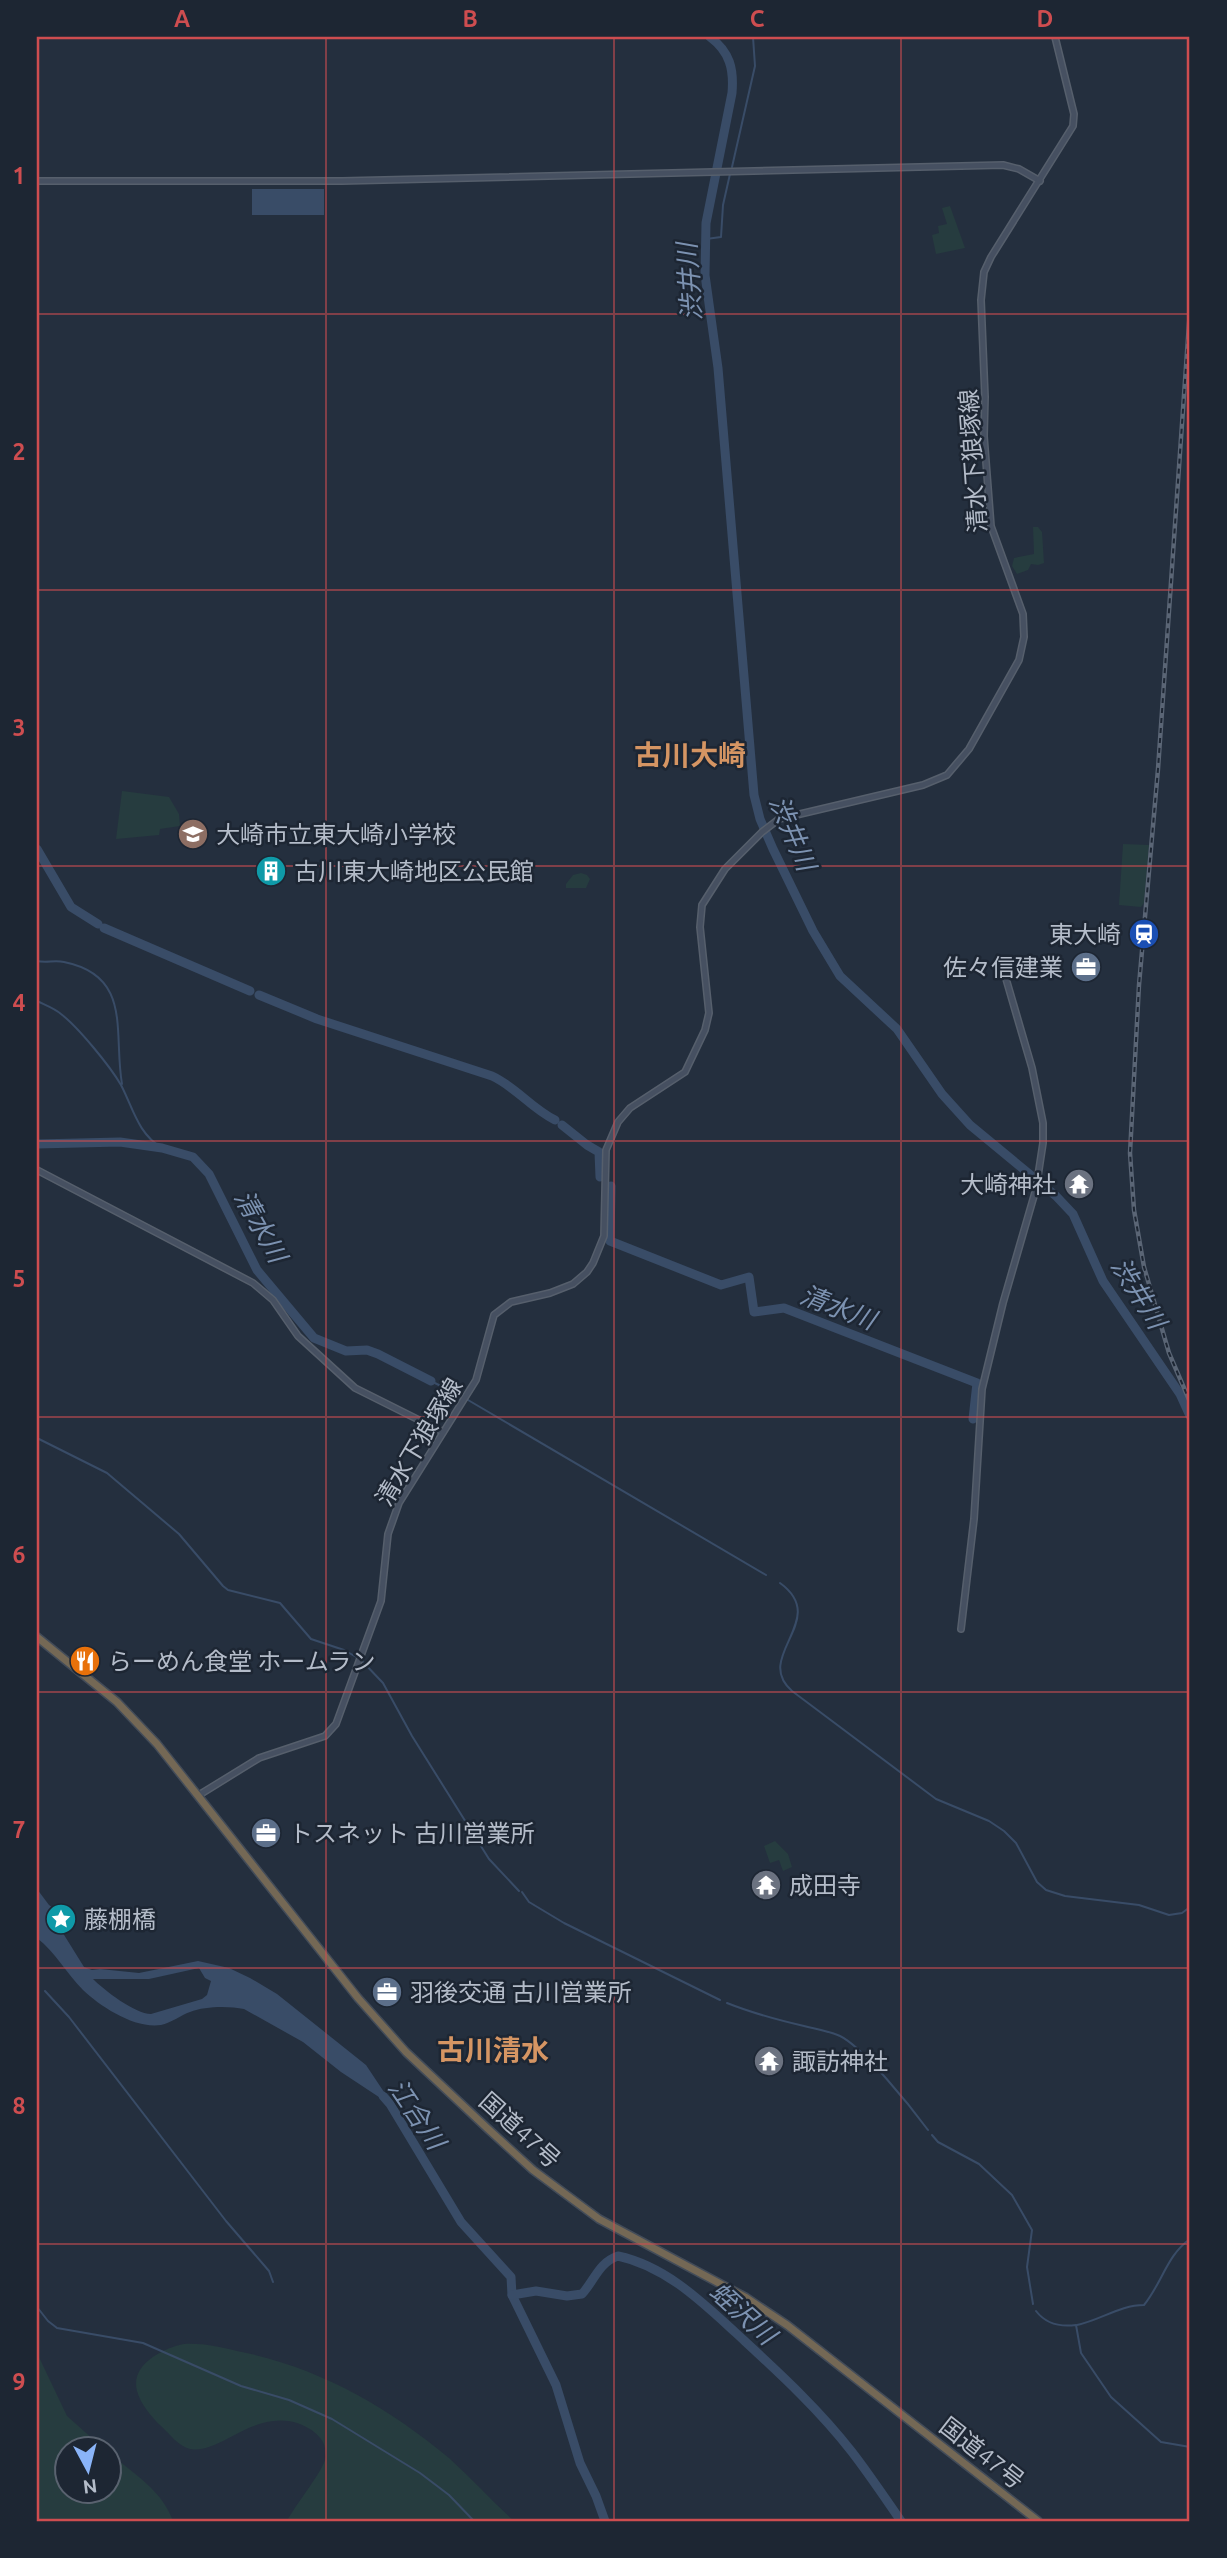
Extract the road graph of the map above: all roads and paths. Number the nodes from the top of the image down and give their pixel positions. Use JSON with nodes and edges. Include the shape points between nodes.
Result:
{"nodes":[{"id":1,"x":1055,"y":37,"type":"edge"},
{"id":2,"x":37,"y":181,"type":"edge"},
{"id":3,"x":1040,"y":181,"type":"junction"},
{"id":4,"x":1004,"y":972,"type":"dead end"},
{"id":5,"x":37,"y":1170,"type":"edge"},
{"id":6,"x":443,"y":1432,"type":"junction"},
{"id":7,"x":961,"y":1629,"type":"dead end"},
{"id":8,"x":37,"y":1637,"type":"edge"},
{"id":9,"x":199,"y":1795,"type":"junction"},
{"id":10,"x":1038,"y":2521,"type":"edge"}],
"edges":[{"from":1,"to":3,"type":"main road","name":"清水下狼塚線","via":[[1074,120]]},
{"from":2,"to":3,"type":"main road","via":[[342,181],[1003,165]]},
{"from":3,"to":6,"type":"main road","name":"清水下狼塚線","via":[[986,268],[981,308],[989,513],[1024,614],[1019,660],[974,743],[947,775],[923,785],[788,816],[762,832],[726,869],[702,905],[709,1013],[705,1030],[689,1067],[630,1108],[618,1122],[606,1150],[604,1236],[593,1263],[580,1279],[563,1289],[511,1302],[499,1310],[491,1322],[481,1368]]},
{"from":4,"to":7,"type":"main road","via":[[1043,1122],[1037,1186],[982,1389]]},
{"from":5,"to":6,"type":"main road","via":[[253,1283],[273,1300],[298,1336],[355,1388]]},
{"from":6,"to":9,"type":"main road","name":"清水下狼塚線","via":[[396,1510],[386,1543],[381,1601],[331,1732],[259,1758]]},
{"from":8,"to":9,"type":"highway","name":"国道47号","via":[[117,1702]]},
{"from":9,"to":10,"type":"highway","name":"国道47号","via":[[406,2052],[533,2169],[599,2219],[788,2325]]}]}
